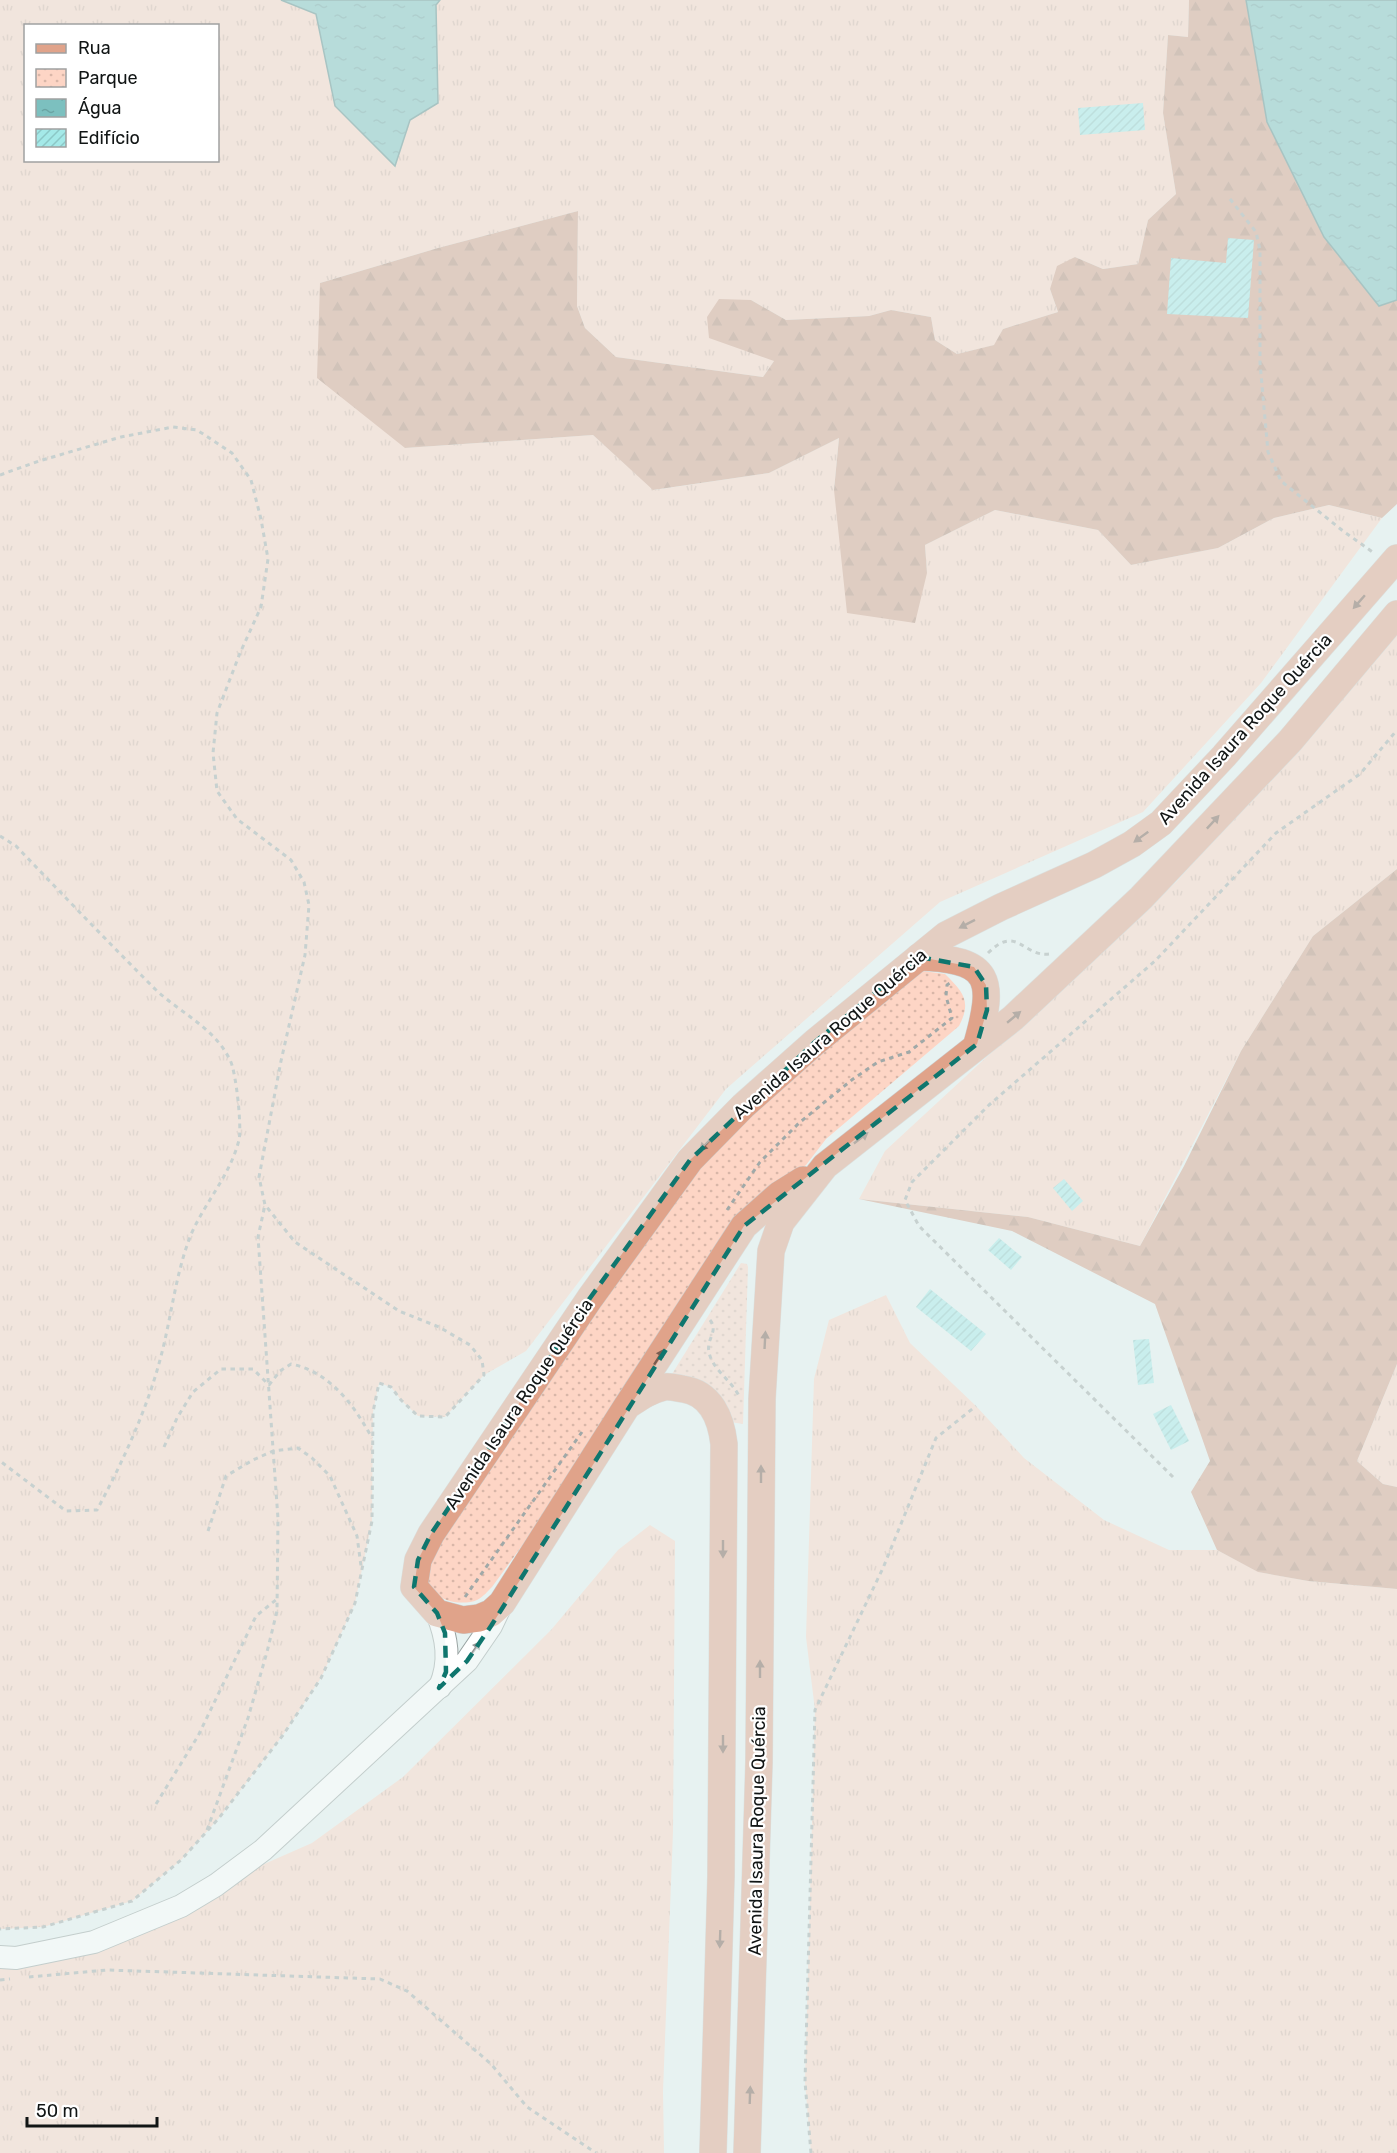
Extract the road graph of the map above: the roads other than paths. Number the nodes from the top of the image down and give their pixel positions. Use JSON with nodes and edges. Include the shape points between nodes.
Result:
{"nodes":[{"id":1,"x":1394,"y":561,"type":"edge"},
{"id":2,"x":1397,"y":614,"type":"edge"},
{"id":3,"x":919,"y":957,"type":"junction"},
{"id":4,"x":977,"y":1044,"type":"junction"},
{"id":5,"x":825,"y":1166,"type":"junction"},
{"id":6,"x":627,"y":1406,"type":"junction"},
{"id":7,"x":502,"y":1603,"type":"junction"},
{"id":8,"x":437,"y":1613,"type":"junction"},
{"id":9,"x":439,"y":1688,"type":"junction"},
{"id":10,"x":0,"y":1957,"type":"edge"},
{"id":11,"x":713,"y":2153,"type":"edge"},
{"id":12,"x":747,"y":2153,"type":"edge"}],
"edges":[{"from":1,"to":3,"type":"main road","name":"Avenida Isaura Roque Quércia","one_way":true,"via":[[1161,823],[1094,865],[946,935]]},
{"from":4,"to":2,"type":"main road","name":"Avenida Isaura Roque Quércia","one_way":true,"via":[[1013,1018],[1141,898],[1290,741]]},
{"from":3,"to":4,"type":"main road","via":[[955,960],[974,967],[987,985],[987,1010]]},
{"from":3,"to":8,"type":"main road","name":"Avenida Isaura Roque Quércia","one_way":true,"via":[[743,1106],[684,1169],[590,1298],[431,1534],[418,1560],[414,1587]]},
{"from":5,"to":4,"type":"main road","name":"Avenida Isaura Roque Quércia","one_way":true},
{"from":6,"to":5,"type":"main road","name":"Avenida Isaura Roque Quércia","one_way":true,"via":[[744,1226],[779,1196]]},
{"from":12,"to":5,"type":"main road","name":"Avenida Isaura Roque Quércia","one_way":true,"via":[[759,1762],[762,1399],[771,1251],[781,1222]]},
{"from":6,"to":7,"type":"main road","name":"Avenida Isaura Roque Quércia"},
{"from":6,"to":11,"type":"main road","name":"Avenida Isaura Roque Quércia","one_way":true,"via":[[666,1386],[688,1389],[704,1397],[716,1412],[723,1436],[722,1807]]},
{"from":7,"to":8,"type":"main road","name":"Avenida Isaura Roque Quércia","via":[[479,1618],[463,1620]]},
{"from":9,"to":7,"type":"street","one_way":true,"via":[[467,1661]]},
{"from":8,"to":9,"type":"street","via":[[447,1653],[446,1672]]},
{"from":9,"to":10,"type":"street","via":[[264,1850],[216,1885],[181,1906],[94,1942],[16,1958]]}]}
